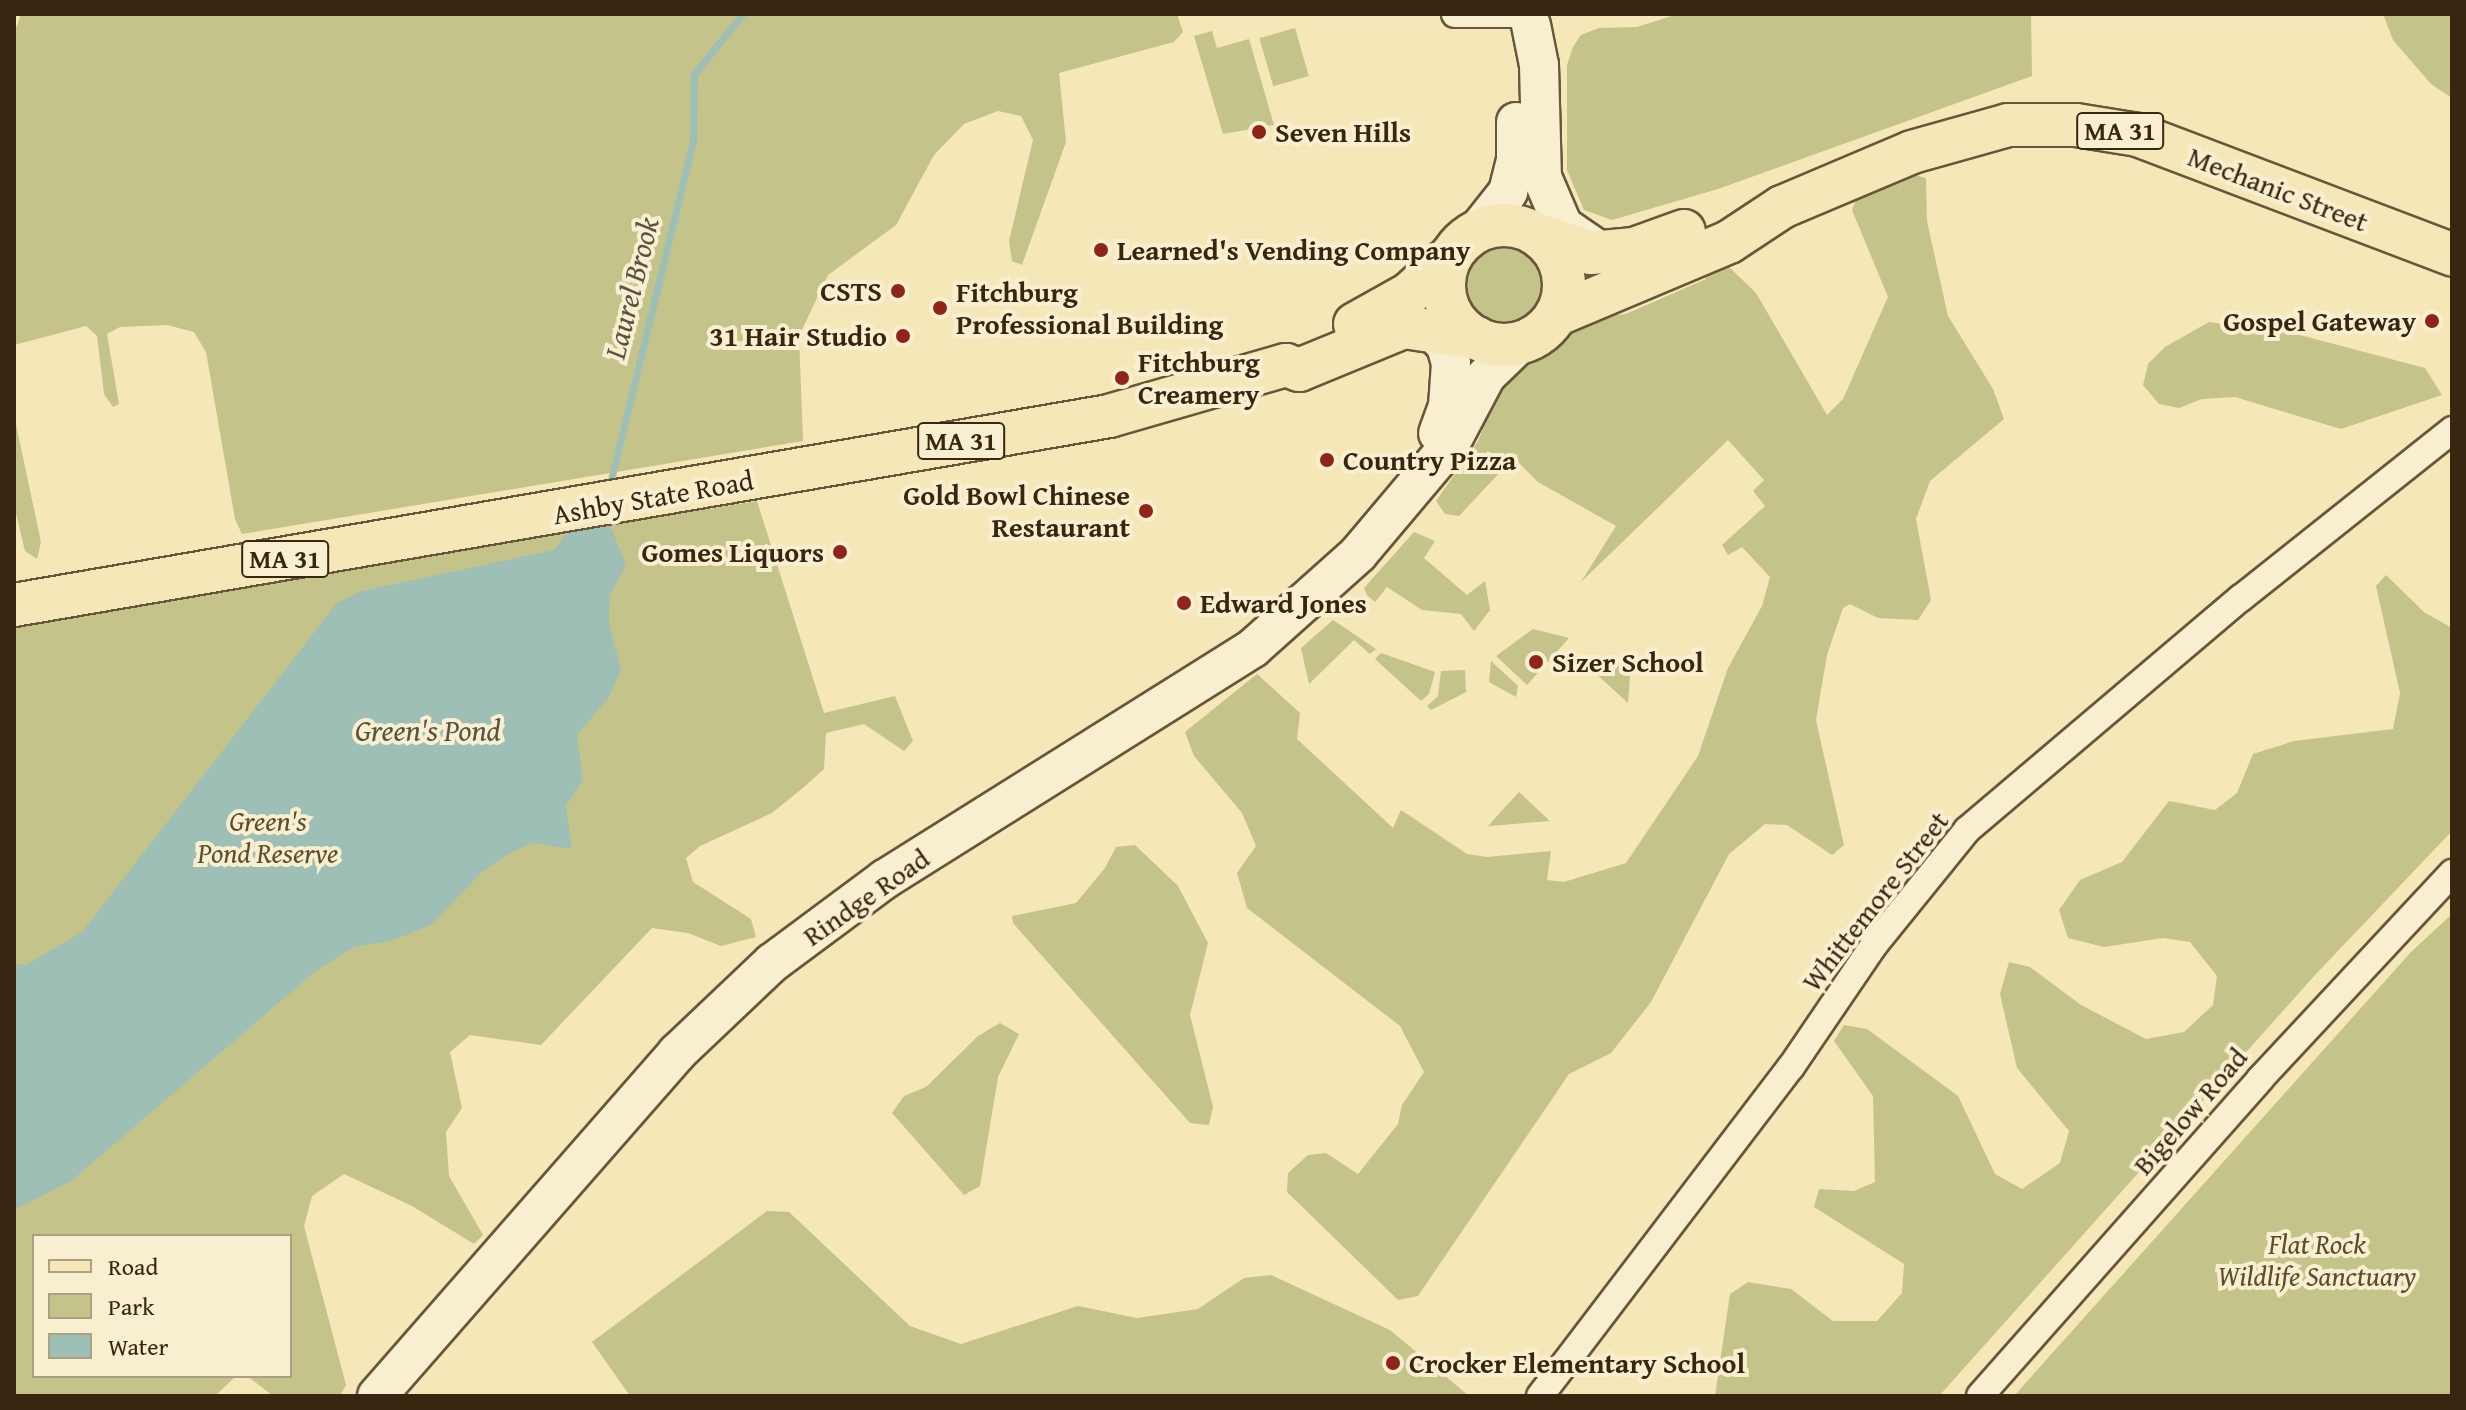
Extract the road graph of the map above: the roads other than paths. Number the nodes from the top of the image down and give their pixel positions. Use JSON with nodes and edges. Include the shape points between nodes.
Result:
{"nodes":[{"id":1,"x":1455,"y":14,"type":"edge"},
{"id":2,"x":1533,"y":17,"type":"edge"},
{"id":3,"x":1542,"y":177,"type":"junction"},
{"id":4,"x":1782,"y":207,"type":"junction"},
{"id":5,"x":1465,"y":243,"type":"junction"},
{"id":6,"x":1551,"y":249,"type":"junction"},
{"id":7,"x":1606,"y":253,"type":"junction"},
{"id":8,"x":2452,"y":254,"type":"edge"},
{"id":9,"x":1556,"y":315,"type":"junction"},
{"id":10,"x":1450,"y":337,"type":"junction"},
{"id":11,"x":1521,"y":342,"type":"junction"},
{"id":12,"x":1286,"y":365,"type":"junction"},
{"id":13,"x":2452,"y":430,"type":"edge"},
{"id":14,"x":1421,"y":476,"type":"junction"},
{"id":15,"x":14,"y":605,"type":"edge"},
{"id":16,"x":2452,"y":873,"type":"edge"},
{"id":17,"x":377,"y":1396,"type":"edge"},
{"id":18,"x":1540,"y":1396,"type":"edge"},
{"id":19,"x":1980,"y":1396,"type":"edge"}],
"edges":[{"from":1,"to":2,"type":"street"},
{"from":2,"to":3,"type":"street"},
{"from":2,"to":5,"type":"street","via":[[1518,62],[1513,175],[1501,203]]},
{"from":3,"to":6,"type":"street"},
{"from":3,"to":7,"type":"street","via":[[1563,226]]},
{"from":4,"to":7,"type":"main road","name":"Mechanic Street"},
{"from":4,"to":8,"type":"main road","name":"Mechanic Street","number":"MA 31","via":[[1946,138],[2008,125],[2076,125],[2138,135]]},
{"from":4,"to":9,"type":"main road","name":"Mechanic Street","number":"MA 31","via":[[1729,242]]},
{"from":5,"to":6,"type":"main road","via":[[1500,225]]},
{"from":5,"to":10,"type":"main road","via":[[1445,278]]},
{"from":5,"to":12,"type":"main road","name":"Ashby State Road","via":[[1396,303],[1290,351]]},
{"from":6,"to":7,"type":"main road","name":"Mechanic Street"},
{"from":6,"to":9,"type":"main road","via":[[1563,293]]},
{"from":9,"to":11,"type":"main road","number":"MA 31","via":[[1541,332]]},
{"from":10,"to":11,"type":"main road","number":"MA 31"},
{"from":10,"to":12,"type":"main road","name":"Ashby State Road","number":"MA 31","via":[[1404,327],[1299,370]]},
{"from":10,"to":14,"type":"street","name":"Rindge Road","via":[[1448,406]]},
{"from":11,"to":14,"type":"street","name":"Rindge Road","via":[[1486,376],[1458,432]]},
{"from":12,"to":15,"type":"main road","name":"Ashby State Road","number":"MA 31","via":[[1109,416]]},
{"from":13,"to":18,"type":"street","name":"Whittemore Street","via":[[2241,598],[1967,830],[1874,945],[1791,1067]]},
{"from":14,"to":17,"type":"street","name":"Rindge Road","via":[[1350,562],[1253,648],[885,879],[772,963],[677,1053]]},
{"from":16,"to":19,"type":"street","name":"Bigelow Road","via":[[2260,1079]]}]}
